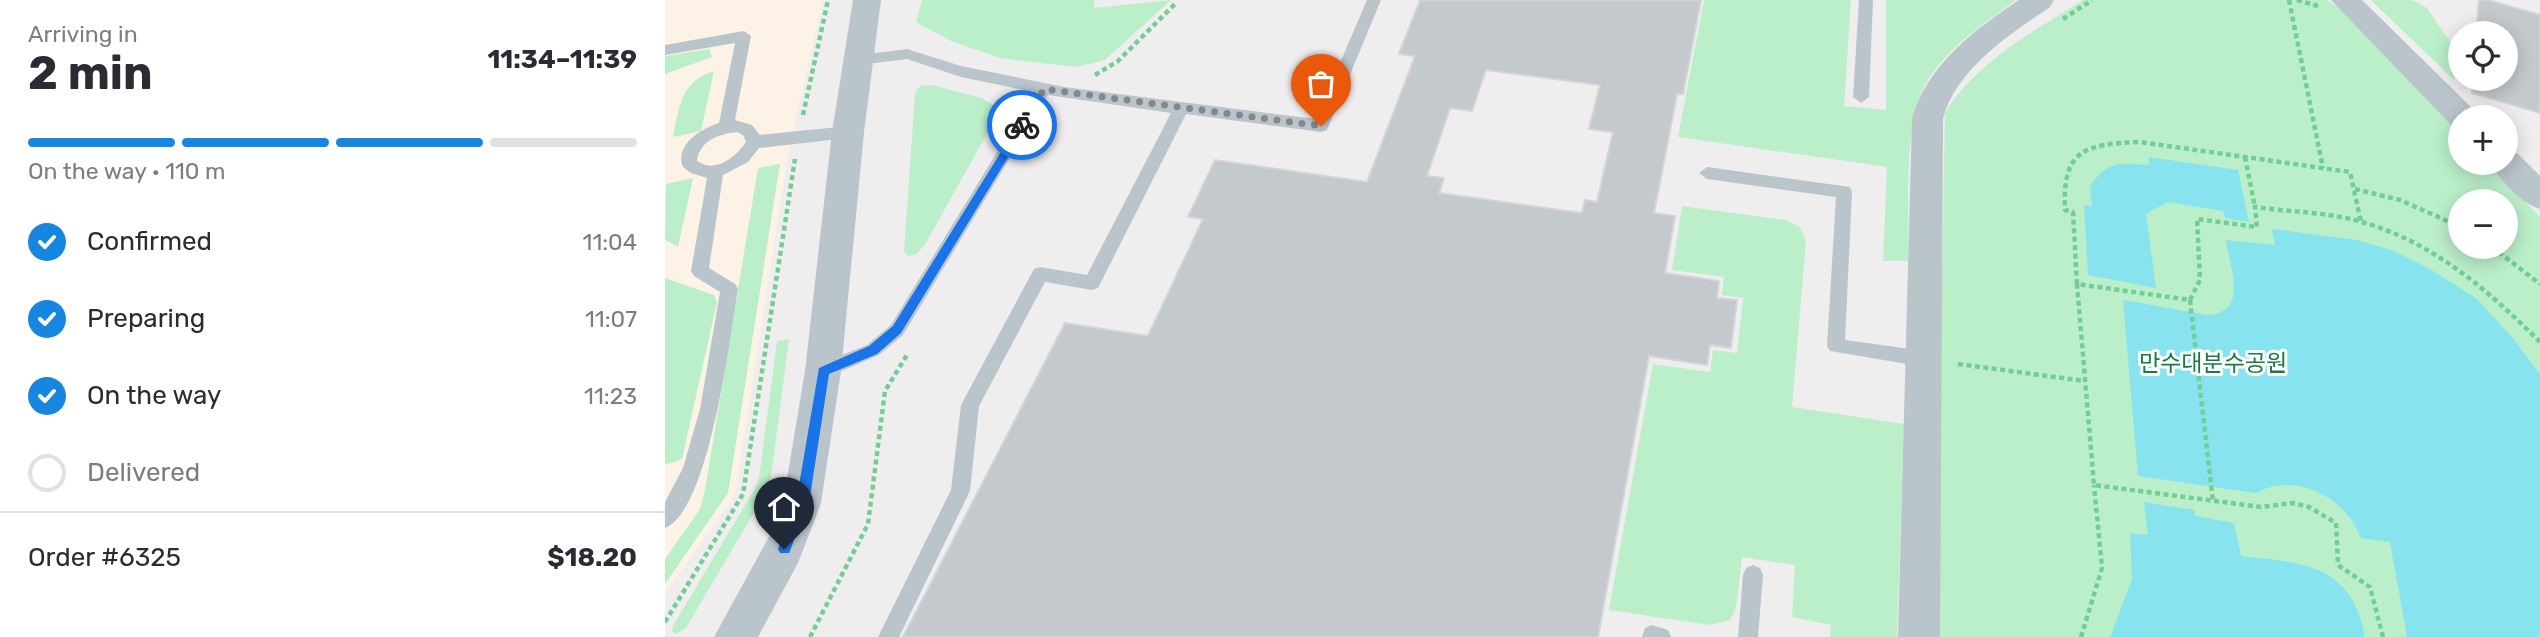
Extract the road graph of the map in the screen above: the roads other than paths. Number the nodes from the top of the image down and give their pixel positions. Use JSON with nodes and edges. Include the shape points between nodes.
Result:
{"nodes":[{"id":1,"x":867,"y":0,"type":"edge"},
{"id":2,"x":1374,"y":0,"type":"edge"},
{"id":3,"x":1866,"y":0,"type":"edge"},
{"id":4,"x":2345,"y":0,"type":"edge"},
{"id":5,"x":2050,"y":11,"type":"edge"},
{"id":6,"x":665,"y":50,"type":"edge"},
{"id":7,"x":858,"y":60,"type":"junction"},
{"id":8,"x":1044,"y":89,"type":"junction"},
{"id":9,"x":1861,"y":97,"type":"dead end"},
{"id":10,"x":2450,"y":105,"type":"edge"},
{"id":11,"x":1182,"y":107,"type":"junction"},
{"id":12,"x":726,"y":127,"type":"junction"},
{"id":13,"x":848,"y":132,"type":"junction"},
{"id":14,"x":754,"y":142,"type":"junction"},
{"id":15,"x":716,"y":171,"type":"junction"},
{"id":16,"x":1707,"y":173,"type":"dead end"},
{"id":17,"x":2518,"y":174,"type":"edge"},
{"id":18,"x":2540,"y":196,"type":"edge"},
{"id":19,"x":1925,"y":359,"type":"junction"},
{"id":20,"x":823,"y":371,"type":"junction"},
{"id":21,"x":665,"y":519,"type":"edge"},
{"id":22,"x":1753,"y":575,"type":"dead end"},
{"id":23,"x":735,"y":637,"type":"edge"},
{"id":24,"x":888,"y":637,"type":"edge"},
{"id":25,"x":1748,"y":637,"type":"edge"},
{"id":26,"x":1919,"y":637,"type":"edge"}],
"edges":[{"from":1,"to":7,"type":"street"},
{"from":2,"to":11,"type":"lane","via":[[1321,126]]},
{"from":3,"to":9,"type":"lane"},
{"from":4,"to":10,"type":"street"},
{"from":5,"to":19,"type":"street","via":[[2019,13],[1973,51],[1931,104],[1926,129]]},
{"from":6,"to":12,"type":"lane","via":[[744,36]]},
{"from":7,"to":8,"type":"lane","via":[[908,54]]},
{"from":7,"to":13,"type":"street"},
{"from":8,"to":11,"type":"lane"},
{"from":8,"to":20,"type":"lane","via":[[897,330],[873,350]]},
{"from":11,"to":24,"type":"lane","via":[[1092,284],[1040,274],[970,405],[960,491]]},
{"from":12,"to":14,"type":"lane","via":[[747,129]]},
{"from":12,"to":15,"type":"lane","via":[[702,137],[689,155],[695,169]]},
{"from":13,"to":14,"type":"lane"},
{"from":13,"to":20,"type":"street"},
{"from":14,"to":15,"type":"lane","via":[[741,160]]},
{"from":15,"to":21,"type":"lane","via":[[700,271],[729,289],[701,447]]},
{"from":16,"to":19,"type":"lane","via":[[1844,192],[1836,346]]},
{"from":17,"to":18,"type":"street"},
{"from":19,"to":26,"type":"street"},
{"from":20,"to":23,"type":"street","via":[[802,503],[784,549]]},
{"from":22,"to":25,"type":"lane"}]}
